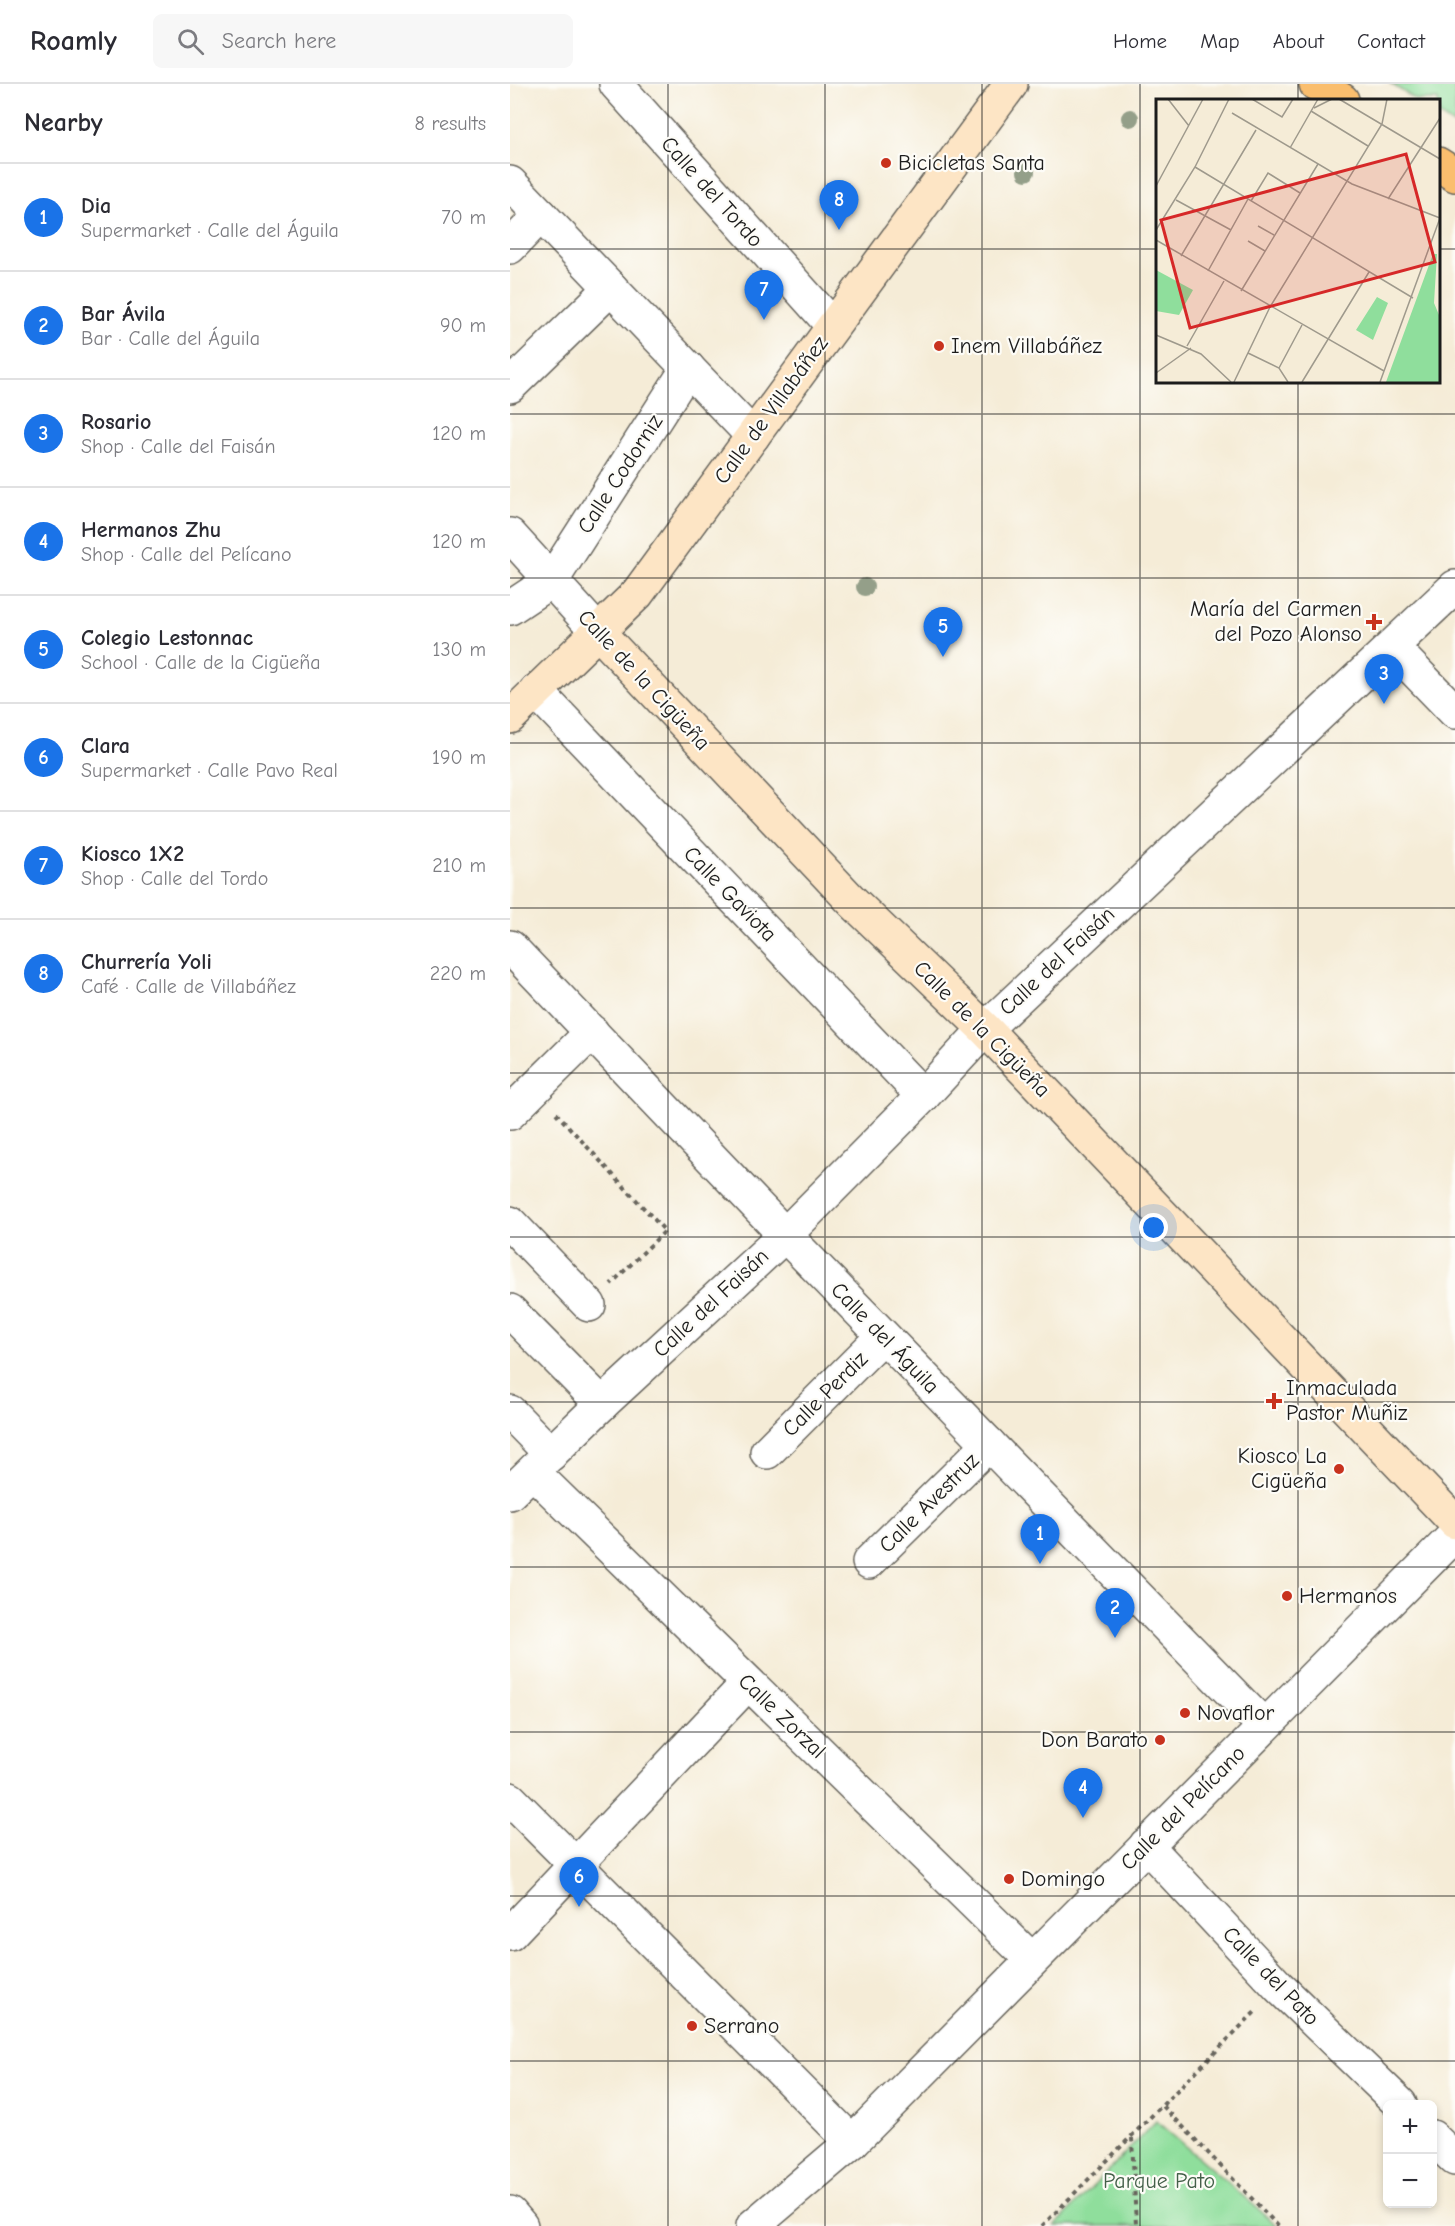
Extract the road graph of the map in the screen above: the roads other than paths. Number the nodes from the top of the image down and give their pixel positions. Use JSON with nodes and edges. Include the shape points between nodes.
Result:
{"nodes":[{"id":1,"x":615,"y":84,"type":"edge"},
{"id":2,"x":1011,"y":84,"type":"edge"},
{"id":3,"x":1316,"y":84,"type":"edge"},
{"id":4,"x":1340,"y":99,"type":"edge"},
{"id":5,"x":1440,"y":165,"type":"edge"},
{"id":6,"x":1455,"y":175,"type":"edge"},
{"id":7,"x":510,"y":183,"type":"edge"},
{"id":8,"x":541,"y":216,"type":"junction"},
{"id":9,"x":510,"y":247,"type":"edge"},
{"id":10,"x":611,"y":288,"type":"junction"},
{"id":11,"x":833,"y":326,"type":"junction"},
{"id":12,"x":688,"y":368,"type":"junction"},
{"id":13,"x":510,"y":386,"type":"edge"},
{"id":14,"x":753,"y":436,"type":"junction"},
{"id":15,"x":510,"y":535,"type":"edge"},
{"id":16,"x":552,"y":580,"type":"junction"},
{"id":17,"x":1455,"y":587,"type":"edge"},
{"id":18,"x":510,"y":608,"type":"edge"},
{"id":19,"x":599,"y":633,"type":"junction"},
{"id":20,"x":1392,"y":647,"type":"junction"},
{"id":21,"x":536,"y":692,"type":"junction"},
{"id":22,"x":1455,"y":712,"type":"edge"},
{"id":23,"x":510,"y":717,"type":"edge"},
{"id":24,"x":510,"y":947,"type":"edge"},
{"id":25,"x":985,"y":1029,"type":"junction"},
{"id":26,"x":592,"y":1032,"type":"junction"},
{"id":27,"x":923,"y":1096,"type":"junction"},
{"id":28,"x":510,"y":1113,"type":"edge"},
{"id":29,"x":510,"y":1223,"type":"edge"},
{"id":30,"x":785,"y":1235,"type":"junction"},
{"id":31,"x":589,"y":1305,"type":"road end"},
{"id":32,"x":510,"y":1311,"type":"edge"},
{"id":33,"x":883,"y":1336,"type":"junction"},
{"id":34,"x":602,"y":1404,"type":"junction"},
{"id":35,"x":510,"y":1412,"type":"edge"},
{"id":36,"x":989,"y":1444,"type":"junction"},
{"id":37,"x":767,"y":1452,"type":"dead end"},
{"id":38,"x":531,"y":1473,"type":"edge"},
{"id":39,"x":1455,"y":1522,"type":"edge"},
{"id":40,"x":1455,"y":1535,"type":"edge"},
{"id":41,"x":869,"y":1562,"type":"dead end"},
{"id":42,"x":748,"y":1683,"type":"junction"},
{"id":43,"x":1264,"y":1726,"type":"junction"},
{"id":44,"x":510,"y":1799,"type":"edge"},
{"id":45,"x":1146,"y":1845,"type":"junction"},
{"id":46,"x":575,"y":1864,"type":"junction"},
{"id":47,"x":510,"y":1934,"type":"edge"},
{"id":48,"x":1032,"y":1960,"type":"junction"},
{"id":49,"x":1396,"y":2100,"type":"edge"},
{"id":50,"x":852,"y":2142,"type":"junction"},
{"id":51,"x":1437,"y":2142,"type":"edge"},
{"id":52,"x":1455,"y":2159,"type":"edge"},
{"id":53,"x":510,"y":2213,"type":"edge"},
{"id":54,"x":521,"y":2226,"type":"edge"},
{"id":55,"x":753,"y":2226,"type":"edge"}],
"edges":[{"from":1,"to":11,"type":"street","name":"Calle del Tordo"},
{"from":2,"to":11,"type":"street","name":"Calle de Villabáñez"},
{"from":3,"to":4,"type":"main road"},
{"from":5,"to":6,"type":"main road"},
{"from":7,"to":8,"type":"street"},
{"from":8,"to":9,"type":"street"},
{"from":8,"to":10,"type":"street"},
{"from":10,"to":12,"type":"street"},
{"from":10,"to":13,"type":"street"},
{"from":11,"to":14,"type":"street","name":"Calle de Villabáñez"},
{"from":12,"to":14,"type":"street"},
{"from":12,"to":16,"type":"street","name":"Calle Codorniz"},
{"from":14,"to":19,"type":"street","name":"Calle de Villabáñez","via":[[637,594]]},
{"from":15,"to":16,"type":"street","name":"Calle de la Cigüeña"},
{"from":16,"to":18,"type":"street"},
{"from":16,"to":19,"type":"street","name":"Calle de la Cigüeña"},
{"from":17,"to":20,"type":"street","name":"Calle del Faisán"},
{"from":19,"to":21,"type":"street","name":"Calle de Villabáñez"},
{"from":19,"to":25,"type":"street","name":"Calle de la Cigüeña","via":[[852,901]]},
{"from":20,"to":22,"type":"street"},
{"from":20,"to":25,"type":"street","name":"Calle del Faisán"},
{"from":21,"to":23,"type":"street","name":"Calle de Villabáñez"},
{"from":21,"to":27,"type":"street","name":"Calle Gaviota"},
{"from":24,"to":26,"type":"street","name":"Calle del Águila"},
{"from":25,"to":27,"type":"street","name":"Calle del Faisán"},
{"from":25,"to":39,"type":"street","name":"Calle de la Cigüeña"},
{"from":26,"to":28,"type":"street"},
{"from":26,"to":30,"type":"street","name":"Calle del Águila"},
{"from":27,"to":30,"type":"street","name":"Calle del Faisán"},
{"from":29,"to":31,"type":"street"},
{"from":30,"to":33,"type":"street","name":"Calle del Águila"},
{"from":30,"to":34,"type":"street","name":"Calle del Faisán"},
{"from":32,"to":34,"type":"street"},
{"from":33,"to":36,"type":"street","name":"Calle del Águila"},
{"from":33,"to":37,"type":"street","name":"Calle Perdiz"},
{"from":34,"to":38,"type":"street","name":"Calle del Faisán"},
{"from":35,"to":38,"type":"street","name":"Calle Zorzal"},
{"from":36,"to":41,"type":"street","name":"Calle Avestruz"},
{"from":36,"to":43,"type":"street","name":"Calle del Águila"},
{"from":38,"to":42,"type":"street","name":"Calle Zorzal"},
{"from":40,"to":43,"type":"street","name":"Calle del Pelícano"},
{"from":42,"to":46,"type":"street"},
{"from":42,"to":48,"type":"street","name":"Calle Zorzal"},
{"from":43,"to":45,"type":"street","name":"Calle del Pelícano"},
{"from":44,"to":46,"type":"street"},
{"from":45,"to":48,"type":"street","name":"Calle del Pelícano"},
{"from":45,"to":49,"type":"street","name":"Calle del Pato","via":[[1279,1987]]},
{"from":46,"to":47,"type":"street"},
{"from":46,"to":50,"type":"street"},
{"from":48,"to":50,"type":"street","name":"Calle del Pelícano"},
{"from":50,"to":55,"type":"street","name":"Calle del Pelícano"},
{"from":51,"to":52,"type":"street"},
{"from":53,"to":54,"type":"street"}]}
